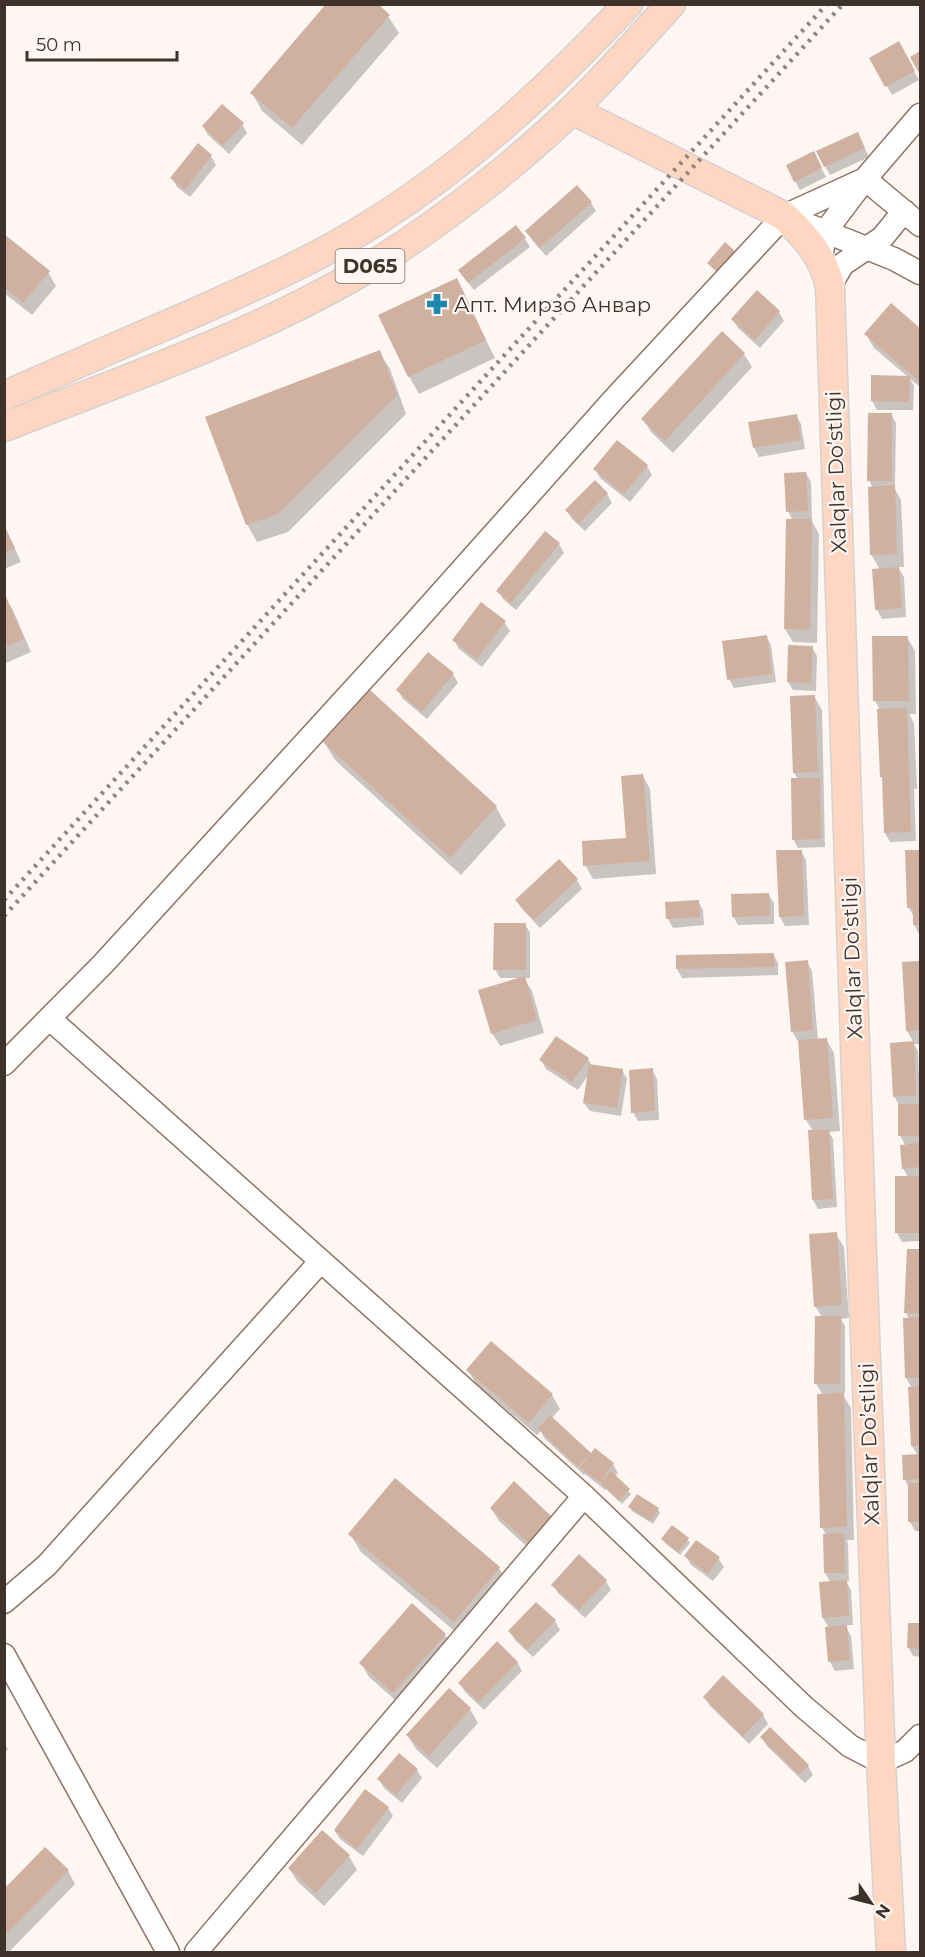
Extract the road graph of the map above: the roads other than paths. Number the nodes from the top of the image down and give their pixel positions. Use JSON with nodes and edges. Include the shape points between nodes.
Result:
{"nodes":[{"id":1,"x":628,"y":4,"type":"edge"},
{"id":2,"x":671,"y":4,"type":"edge"},
{"id":3,"x":572,"y":110,"type":"junction"},
{"id":4,"x":921,"y":115,"type":"edge"},
{"id":5,"x":865,"y":179,"type":"junction"},
{"id":6,"x":784,"y":216,"type":"junction"},
{"id":7,"x":912,"y":218,"type":"edge"},
{"id":8,"x":825,"y":232,"type":"junction"},
{"id":9,"x":866,"y":248,"type":"junction"},
{"id":10,"x":826,"y":273,"type":"junction"},
{"id":11,"x":921,"y":273,"type":"edge"},
{"id":12,"x":4,"y":396,"type":"edge"},
{"id":13,"x":4,"y":427,"type":"edge"},
{"id":14,"x":50,"y":1019,"type":"junction"},
{"id":15,"x":4,"y":1064,"type":"edge"},
{"id":16,"x":321,"y":1261,"type":"junction"},
{"id":17,"x":584,"y":1496,"type":"junction"},
{"id":18,"x":4,"y":1602,"type":"edge"},
{"id":19,"x":4,"y":1655,"type":"edge"},
{"id":20,"x":921,"y":1736,"type":"edge"},
{"id":21,"x":881,"y":1762,"type":"junction"},
{"id":22,"x":168,"y":1953,"type":"edge"},
{"id":23,"x":196,"y":1953,"type":"edge"},
{"id":24,"x":891,"y":1953,"type":"edge"}],
"edges":[{"from":1,"to":12,"type":"main road","number":"D065","via":[[509,122],[377,221],[268,280]]},
{"from":2,"to":3,"type":"main road","number":"D065"},
{"from":3,"to":6,"type":"main road"},
{"from":3,"to":13,"type":"main road","number":"D065","via":[[525,153],[430,227],[345,280],[201,349]]},
{"from":4,"to":5,"type":"street"},
{"from":5,"to":6,"type":"street"},
{"from":5,"to":7,"type":"street"},
{"from":5,"to":8,"type":"street"},
{"from":6,"to":8,"type":"street"},
{"from":6,"to":10,"type":"main road","via":[[807,237]]},
{"from":6,"to":14,"type":"street"},
{"from":7,"to":9,"type":"street"},
{"from":8,"to":9,"type":"street"},
{"from":8,"to":10,"type":"street"},
{"from":9,"to":10,"type":"street"},
{"from":9,"to":11,"type":"street"},
{"from":10,"to":21,"type":"main road","name":"Xalqlar Do’stligi"},
{"from":14,"to":15,"type":"street"},
{"from":14,"to":16,"type":"street"},
{"from":16,"to":17,"type":"street"},
{"from":16,"to":18,"type":"street","via":[[47,1565]]},
{"from":17,"to":21,"type":"street","via":[[804,1707],[850,1746]]},
{"from":17,"to":23,"type":"street"},
{"from":19,"to":22,"type":"street"},
{"from":20,"to":21,"type":"street","via":[[905,1751]]},
{"from":21,"to":24,"type":"main road","name":"Xalqlar Do’stligi"}]}
